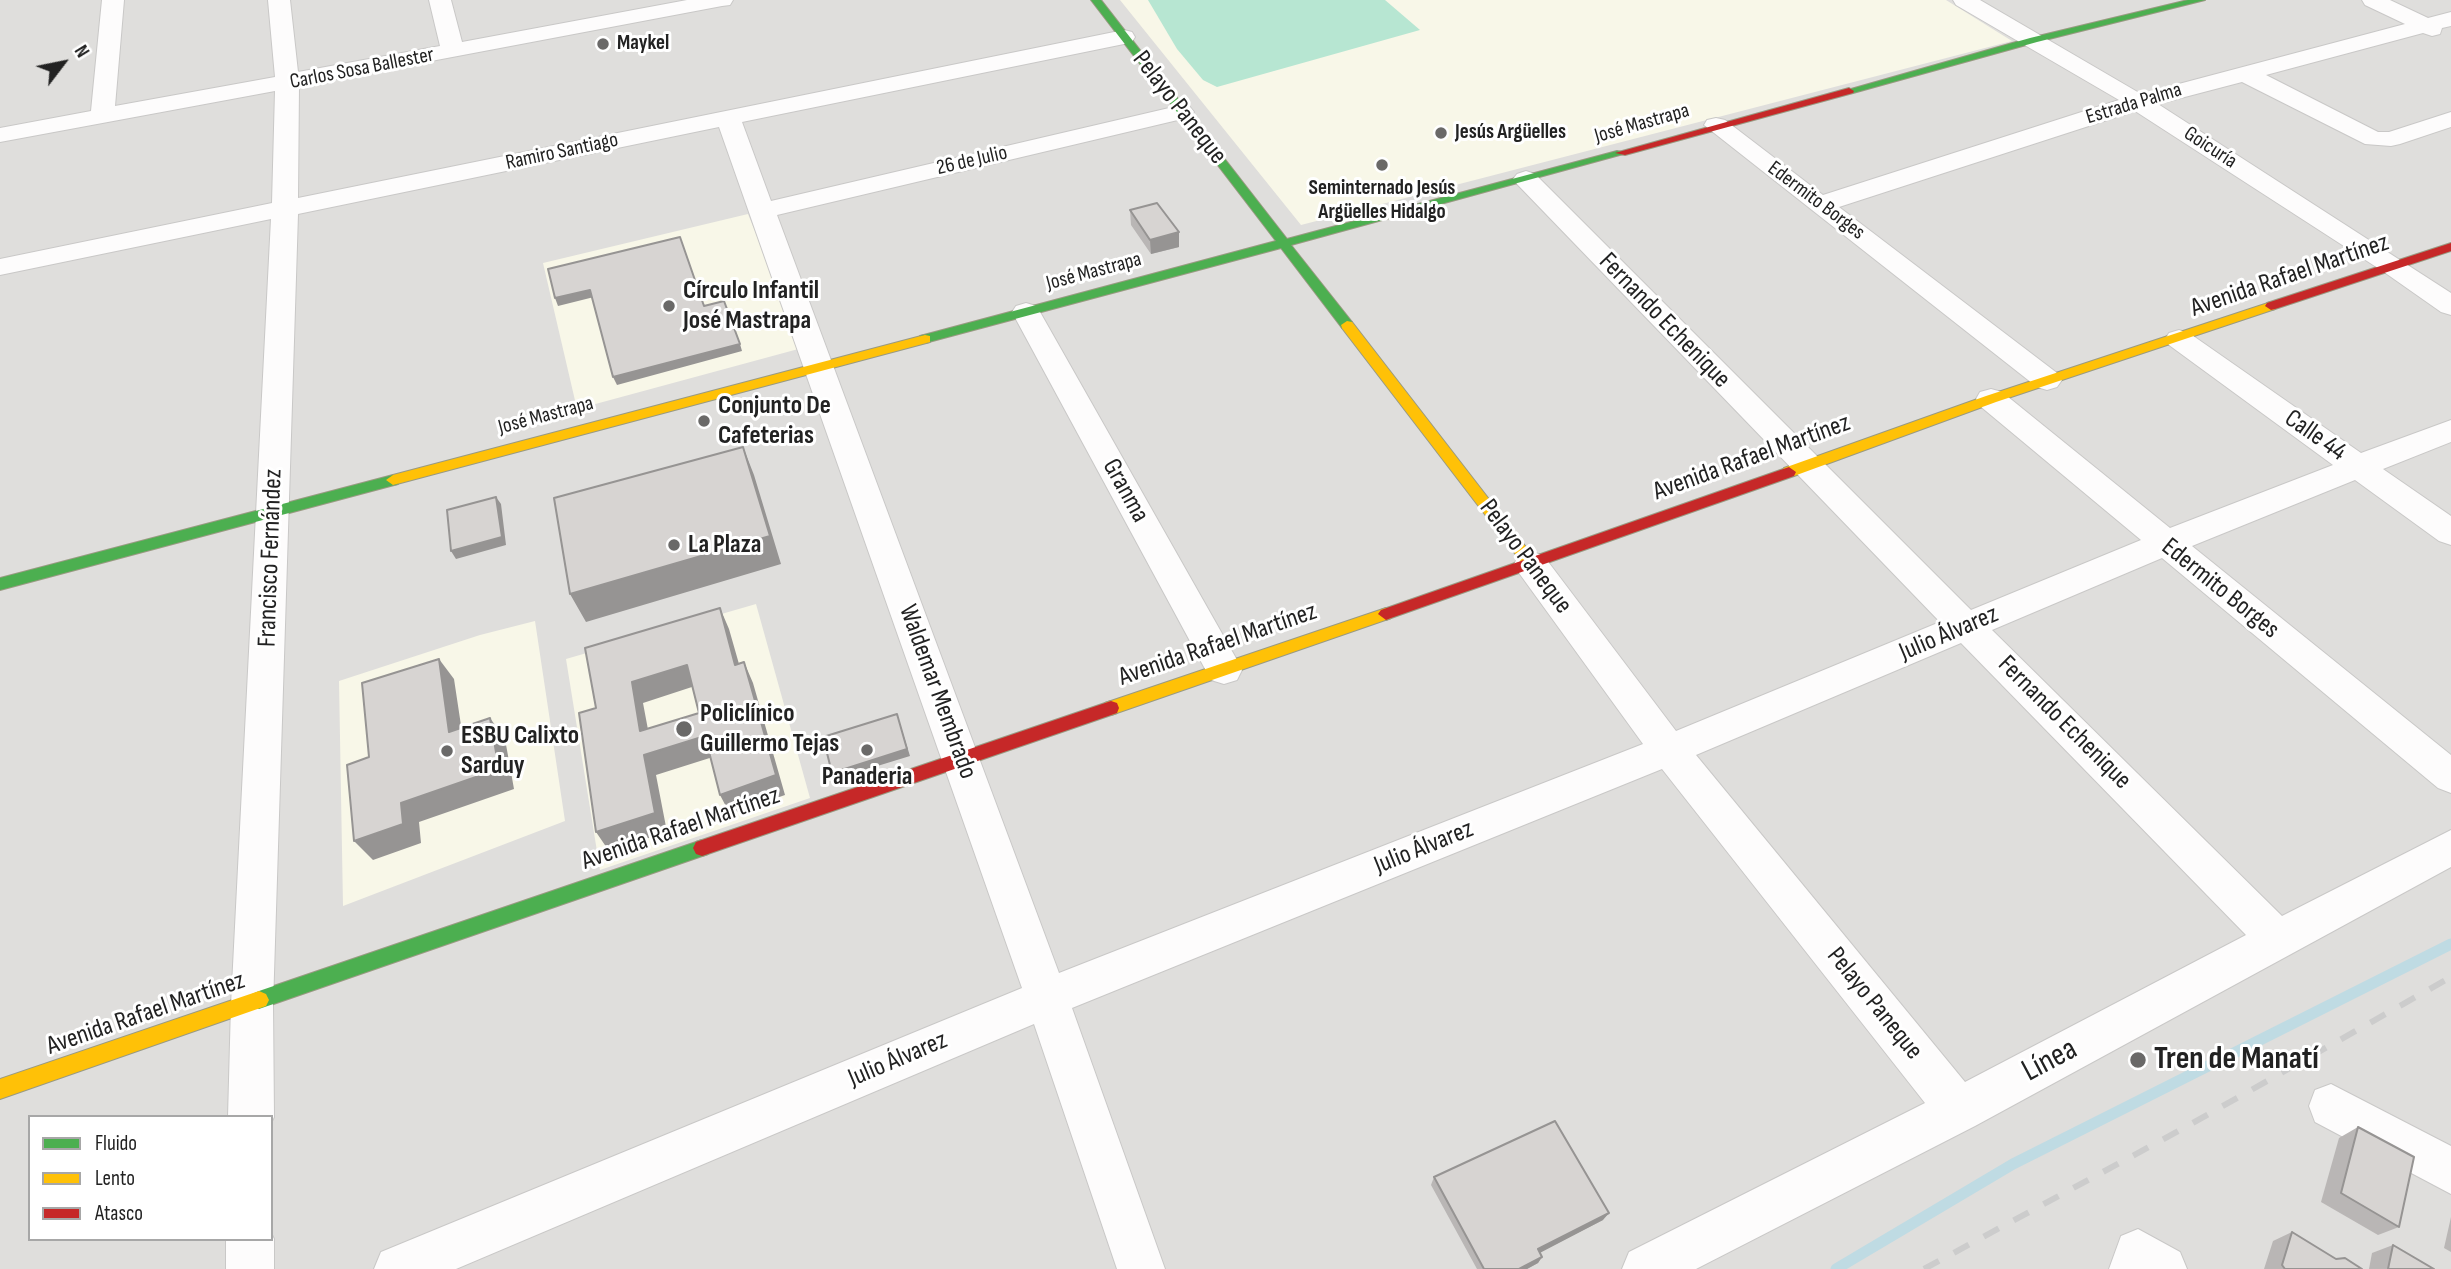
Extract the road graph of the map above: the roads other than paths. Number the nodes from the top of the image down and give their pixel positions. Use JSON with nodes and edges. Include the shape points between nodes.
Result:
{"nodes":[{"id":1,"x":113,"y":0,"type":"edge"},
{"id":2,"x":279,"y":0,"type":"edge"},
{"id":3,"x":440,"y":0,"type":"edge"},
{"id":4,"x":582,"y":0,"type":"edge"},
{"id":5,"x":722,"y":0,"type":"edge"},
{"id":6,"x":1096,"y":0,"type":"edge"},
{"id":7,"x":1964,"y":0,"type":"edge"},
{"id":8,"x":2200,"y":0,"type":"edge"},
{"id":9,"x":2372,"y":0,"type":"edge"},
{"id":10,"x":2451,"y":19,"type":"edge"},
{"id":11,"x":2424,"y":25,"type":"junction"},
{"id":12,"x":588,"y":27,"type":"junction"},
{"id":13,"x":1124,"y":37,"type":"junction"},
{"id":14,"x":2451,"y":38,"type":"edge"},
{"id":15,"x":2034,"y":40,"type":"junction"},
{"id":16,"x":453,"y":52,"type":"junction"},
{"id":17,"x":2243,"y":73,"type":"junction"},
{"id":18,"x":287,"y":83,"type":"junction"},
{"id":19,"x":2138,"y":102,"type":"junction"},
{"id":20,"x":1182,"y":112,"type":"junction"},
{"id":21,"x":103,"y":116,"type":"junction"},
{"id":22,"x":728,"y":117,"type":"junction"},
{"id":23,"x":2451,"y":119,"type":"edge"},
{"id":24,"x":1716,"y":125,"type":"junction"},
{"id":25,"x":0,"y":135,"type":"edge"},
{"id":26,"x":1526,"y":179,"type":"junction"},
{"id":27,"x":1821,"y":204,"type":"junction"},
{"id":28,"x":285,"y":210,"type":"junction"},
{"id":29,"x":762,"y":211,"type":"junction"},
{"id":30,"x":1283,"y":243,"type":"junction"},
{"id":31,"x":2451,"y":247,"type":"edge"},
{"id":32,"x":2394,"y":266,"type":"junction"},
{"id":33,"x":0,"y":267,"type":"edge"},
{"id":34,"x":2444,"y":295,"type":"edge"},
{"id":35,"x":1026,"y":312,"type":"junction"},
{"id":36,"x":2179,"y":339,"type":"junction"},
{"id":37,"x":818,"y":366,"type":"junction"},
{"id":38,"x":2048,"y":380,"type":"junction"},
{"id":39,"x":1991,"y":399,"type":"junction"},
{"id":40,"x":2451,"y":430,"type":"edge"},
{"id":41,"x":1804,"y":464,"type":"junction"},
{"id":42,"x":2360,"y":468,"type":"junction"},
{"id":43,"x":272,"y":511,"type":"junction"},
{"id":44,"x":2451,"y":533,"type":"edge"},
{"id":45,"x":2164,"y":544,"type":"junction"},
{"id":46,"x":1531,"y":564,"type":"junction"},
{"id":47,"x":0,"y":584,"type":"edge"},
{"id":48,"x":1967,"y":626,"type":"junction"},
{"id":49,"x":1224,"y":670,"type":"junction"},
{"id":50,"x":1669,"y":750,"type":"junction"},
{"id":51,"x":960,"y":758,"type":"junction"},
{"id":52,"x":2451,"y":777,"type":"edge"},
{"id":53,"x":2451,"y":848,"type":"edge"},
{"id":54,"x":2277,"y":939,"type":"junction"},
{"id":55,"x":1047,"y":998,"type":"junction"},
{"id":56,"x":252,"y":1005,"type":"junction"},
{"id":57,"x":0,"y":1089,"type":"edge"},
{"id":58,"x":2331,"y":1106,"type":"dead end"},
{"id":59,"x":1959,"y":1110,"type":"junction"},
{"id":60,"x":251,"y":1115,"type":"edge"},
{"id":61,"x":2451,"y":1171,"type":"edge"},
{"id":62,"x":250,"y":1241,"type":"edge"},
{"id":63,"x":250,"y":1269,"type":"edge"},
{"id":64,"x":398,"y":1269,"type":"edge"},
{"id":65,"x":1141,"y":1269,"type":"edge"},
{"id":66,"x":1646,"y":1269,"type":"edge"}],
"edges":[{"from":1,"to":21,"type":"street"},
{"from":2,"to":18,"type":"street","name":"Francisco Fernández"},
{"from":3,"to":16,"type":"street"},
{"from":4,"to":12,"type":"street"},
{"from":5,"to":12,"type":"street","name":"Carlos Sosa Ballester"},
{"from":6,"to":13,"type":"street","name":"Pelayo Paneque"},
{"from":7,"to":15,"type":"street","name":"Goicuría"},
{"from":8,"to":15,"type":"street","name":"José Mastrapa"},
{"from":9,"to":11,"type":"street"},
{"from":10,"to":11,"type":"street","name":"Estrada Palma"},
{"from":11,"to":14,"type":"street"},
{"from":11,"to":17,"type":"street","name":"Estrada Palma"},
{"from":12,"to":16,"type":"street","name":"Carlos Sosa Ballester"},
{"from":13,"to":20,"type":"street","name":"Pelayo Paneque"},
{"from":13,"to":22,"type":"street","name":"Ramiro Santiago"},
{"from":15,"to":19,"type":"street","name":"Goicuría"},
{"from":15,"to":24,"type":"street","name":"José Mastrapa"},
{"from":16,"to":18,"type":"street","name":"Carlos Sosa Ballester"},
{"from":17,"to":19,"type":"street","name":"Estrada Palma"},
{"from":17,"to":23,"type":"street","via":[[2374,139],[2391,139]]},
{"from":18,"to":21,"type":"street","name":"Carlos Sosa Ballester"},
{"from":18,"to":28,"type":"street","name":"Francisco Fernández"},
{"from":19,"to":27,"type":"street","name":"Estrada Palma"},
{"from":19,"to":32,"type":"street","name":"Goicuría"},
{"from":20,"to":29,"type":"street","name":"26 de Julio"},
{"from":20,"to":30,"type":"street","name":"Pelayo Paneque"},
{"from":21,"to":25,"type":"street","name":"Carlos Sosa Ballester"},
{"from":22,"to":28,"type":"street","name":"Ramiro Santiago"},
{"from":22,"to":29,"type":"street","name":"Waldemar Membrado"},
{"from":24,"to":26,"type":"street","name":"José Mastrapa"},
{"from":24,"to":27,"type":"street","name":"Edermito Borges"},
{"from":26,"to":30,"type":"street","name":"José Mastrapa"},
{"from":26,"to":41,"type":"street","name":"Fernando Echenique"},
{"from":27,"to":38,"type":"street","name":"Edermito Borges"},
{"from":28,"to":33,"type":"street","name":"Ramiro Santiago"},
{"from":28,"to":43,"type":"street","name":"Francisco Fernández"},
{"from":29,"to":37,"type":"street","name":"Waldemar Membrado"},
{"from":30,"to":35,"type":"street","name":"José Mastrapa"},
{"from":30,"to":46,"type":"street","name":"Pelayo Paneque"},
{"from":31,"to":32,"type":"street","name":"Avenida Rafael Martínez"},
{"from":32,"to":34,"type":"street","name":"Goicuría"},
{"from":32,"to":36,"type":"street","name":"Avenida Rafael Martínez"},
{"from":35,"to":37,"type":"street","name":"José Mastrapa"},
{"from":35,"to":49,"type":"street","name":"Granma"},
{"from":36,"to":38,"type":"street","name":"Avenida Rafael Martínez"},
{"from":36,"to":42,"type":"street","name":"Calle 44"},
{"from":37,"to":43,"type":"street","name":"José Mastrapa"},
{"from":37,"to":51,"type":"street","name":"Waldemar Membrado"},
{"from":38,"to":39,"type":"street","name":"Avenida Rafael Martínez"},
{"from":39,"to":41,"type":"street","name":"Avenida Rafael Martínez"},
{"from":39,"to":45,"type":"street","name":"Edermito Borges"},
{"from":40,"to":42,"type":"street","name":"Julio Álvarez"},
{"from":41,"to":46,"type":"street","name":"Avenida Rafael Martínez"},
{"from":41,"to":48,"type":"street","name":"Fernando Echenique"},
{"from":42,"to":44,"type":"street","name":"Calle 44"},
{"from":42,"to":45,"type":"street","name":"Julio Álvarez"},
{"from":43,"to":47,"type":"street","name":"José Mastrapa"},
{"from":43,"to":56,"type":"street","name":"Francisco Fernández"},
{"from":45,"to":48,"type":"street","name":"Julio Álvarez"},
{"from":45,"to":52,"type":"street","name":"Edermito Borges"},
{"from":46,"to":49,"type":"street","name":"Avenida Rafael Martínez"},
{"from":46,"to":50,"type":"street","name":"Pelayo Paneque"},
{"from":48,"to":50,"type":"street","name":"Julio Álvarez"},
{"from":48,"to":54,"type":"street","name":"Fernando Echenique"},
{"from":49,"to":51,"type":"street","name":"Avenida Rafael Martínez"},
{"from":50,"to":55,"type":"street","name":"Julio Álvarez"},
{"from":50,"to":59,"type":"street","name":"Pelayo Paneque"},
{"from":51,"to":55,"type":"street","name":"Waldemar Membrado"},
{"from":51,"to":56,"type":"street","name":"Avenida Rafael Martínez"},
{"from":53,"to":54,"type":"street","name":"Línea"},
{"from":54,"to":59,"type":"street","name":"Línea"},
{"from":55,"to":64,"type":"street","name":"Julio Álvarez"},
{"from":55,"to":65,"type":"street","name":"Waldemar Membrado"},
{"from":56,"to":57,"type":"street","name":"Avenida Rafael Martínez"},
{"from":56,"to":60,"type":"street","name":"Francisco Fernández"},
{"from":58,"to":61,"type":"street"},
{"from":59,"to":66,"type":"street","name":"Línea"},
{"from":62,"to":63,"type":"street"}]}
